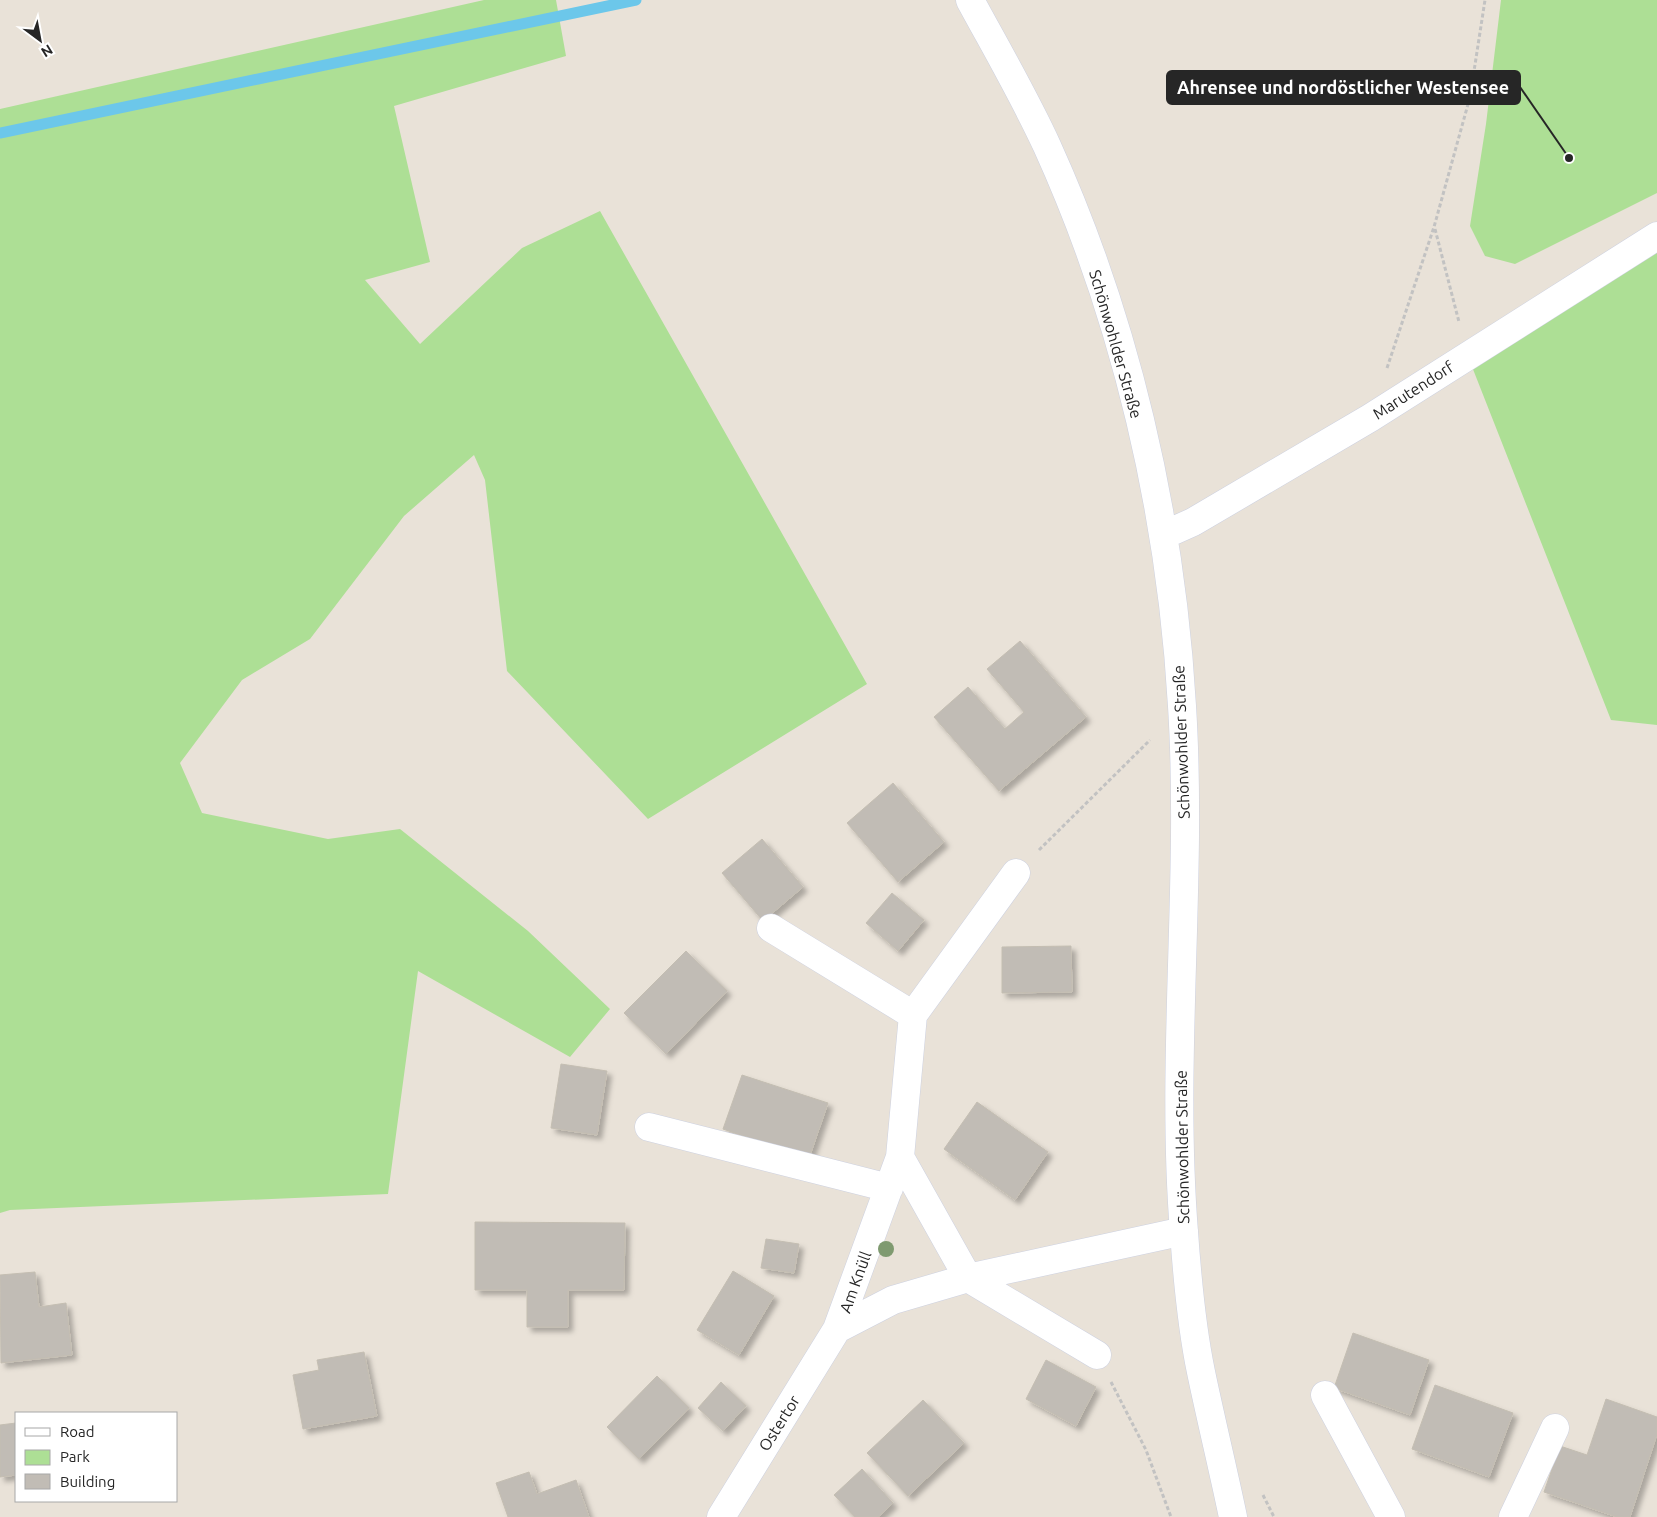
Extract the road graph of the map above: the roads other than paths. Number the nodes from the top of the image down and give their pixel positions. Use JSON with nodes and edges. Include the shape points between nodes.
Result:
{"nodes":[{"id":1,"x":970,"y":0,"type":"edge"},
{"id":2,"x":1657,"y":236,"type":"edge"},
{"id":3,"x":1164,"y":534,"type":"junction"},
{"id":4,"x":1016,"y":873,"type":"road end"},
{"id":5,"x":771,"y":928,"type":"dead end"},
{"id":6,"x":913,"y":1015,"type":"junction"},
{"id":7,"x":649,"y":1127,"type":"dead end"},
{"id":8,"x":900,"y":1157,"type":"junction"},
{"id":9,"x":889,"y":1188,"type":"junction"},
{"id":10,"x":1184,"y":1231,"type":"junction"},
{"id":11,"x":968,"y":1278,"type":"junction"},
{"id":12,"x":837,"y":1329,"type":"junction"},
{"id":13,"x":1097,"y":1355,"type":"road end"},
{"id":14,"x":1325,"y":1395,"type":"dead end"},
{"id":15,"x":1555,"y":1428,"type":"dead end"},
{"id":16,"x":721,"y":1517,"type":"edge"},
{"id":17,"x":1233,"y":1517,"type":"edge"},
{"id":18,"x":1391,"y":1517,"type":"edge"},
{"id":19,"x":1510,"y":1517,"type":"edge"}],
"edges":[{"from":1,"to":3,"type":"street","name":"Schönwohlder Straße","via":[[1048,147],[1086,243],[1133,395]]},
{"from":2,"to":3,"type":"street","name":"Marutendorf","via":[[1370,418],[1193,522]]},
{"from":3,"to":10,"type":"street","name":"Schönwohlder Straße","via":[[1182,708],[1185,810],[1180,1123]]},
{"from":4,"to":6,"type":"street"},
{"from":5,"to":6,"type":"street"},
{"from":6,"to":8,"type":"street","name":"Am Knüll"},
{"from":7,"to":9,"type":"street"},
{"from":8,"to":9,"type":"street","name":"Am Knüll"},
{"from":8,"to":11,"type":"street"},
{"from":9,"to":12,"type":"street","name":"Am Knüll"},
{"from":10,"to":11,"type":"street","name":"Am Knüll"},
{"from":10,"to":17,"type":"street","name":"Schönwohlder Straße","via":[[1200,1367]]},
{"from":11,"to":12,"type":"street","name":"Am Knüll","via":[[893,1300]]},
{"from":11,"to":13,"type":"street"},
{"from":12,"to":16,"type":"street","name":"Ostertor"},
{"from":14,"to":18,"type":"street"},
{"from":15,"to":19,"type":"street"}]}
